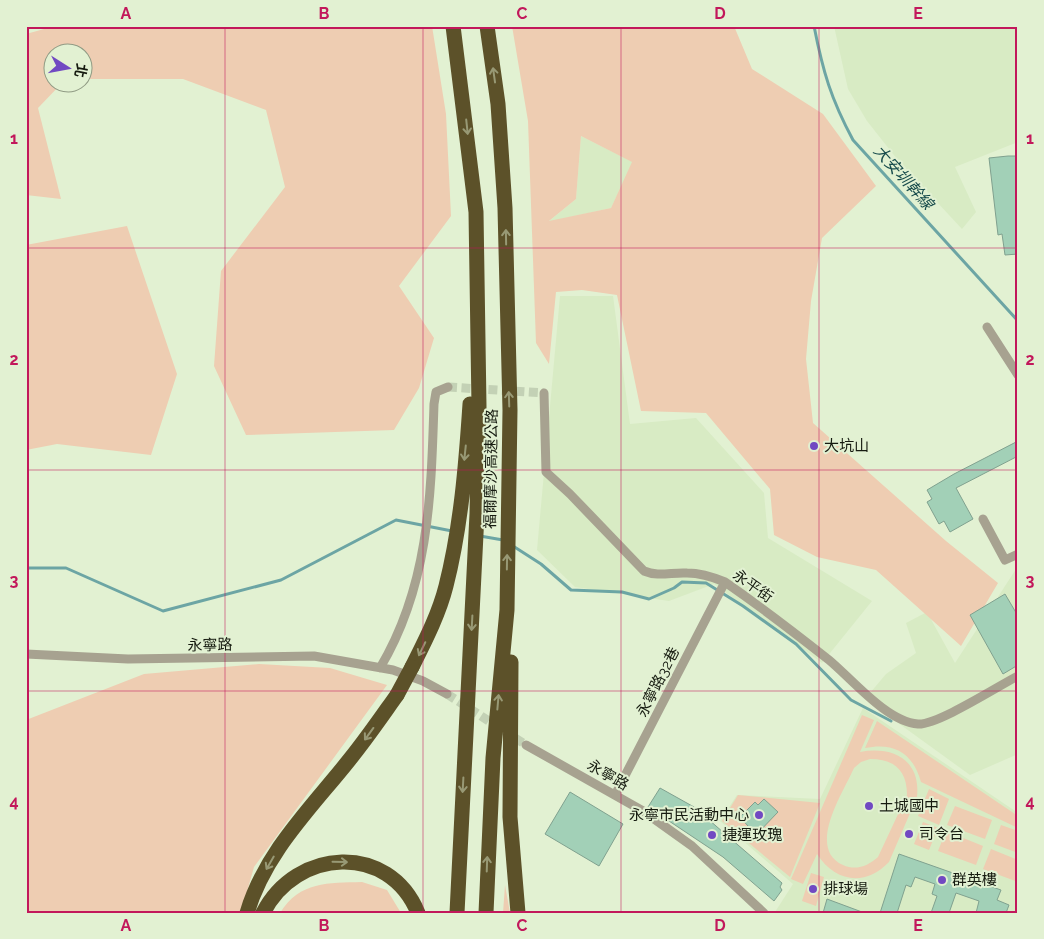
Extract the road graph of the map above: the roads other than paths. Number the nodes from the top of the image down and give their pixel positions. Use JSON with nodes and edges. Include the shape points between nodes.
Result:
{"nodes":[{"id":1,"x":453,"y":26,"type":"edge"},
{"id":2,"x":487,"y":26,"type":"edge"},
{"id":3,"x":476,"y":212,"type":"junction"},
{"id":4,"x":987,"y":328,"type":"dead end"},
{"id":5,"x":1018,"y":375,"type":"edge"},
{"id":6,"x":448,"y":387,"type":"dead end"},
{"id":7,"x":544,"y":393,"type":"dead end"},
{"id":8,"x":983,"y":519,"type":"dead end"},
{"id":9,"x":1018,"y":554,"type":"edge"},
{"id":10,"x":725,"y":582,"type":"junction"},
{"id":11,"x":507,"y":610,"type":"junction"},
{"id":12,"x":26,"y":654,"type":"edge"},
{"id":13,"x":380,"y":668,"type":"junction"},
{"id":14,"x":1018,"y":676,"type":"edge"},
{"id":15,"x":447,"y":694,"type":"tunnel mouth"},
{"id":16,"x":526,"y":745,"type":"tunnel mouth"},
{"id":17,"x":615,"y":794,"type":"junction"},
{"id":18,"x":247,"y":913,"type":"edge"},
{"id":19,"x":264,"y":913,"type":"edge"},
{"id":20,"x":418,"y":913,"type":"edge"},
{"id":21,"x":457,"y":913,"type":"edge"},
{"id":22,"x":486,"y":913,"type":"edge"},
{"id":23,"x":518,"y":913,"type":"edge"},
{"id":24,"x":764,"y":913,"type":"edge"}],
"edges":[{"from":1,"to":3,"type":"highway","name":"福爾摩沙高速公路","one_way":true},
{"from":11,"to":2,"type":"highway","name":"福爾摩沙高速公路","one_way":true,"via":[[510,410],[505,208],[498,104]]},
{"from":3,"to":18,"type":"highway","one_way":true,"bridge":true,"via":[[470,406],[457,532],[446,587],[431,630],[397,694],[350,759],[282,842],[251,897]]},
{"from":3,"to":21,"type":"highway","name":"福爾摩沙高速公路","one_way":true,"via":[[479,406],[476,535]]},
{"from":4,"to":5,"type":"street"},
{"from":6,"to":13,"type":"street","via":[[436,392],[434,404],[427,532],[419,573],[396,642]]},
{"from":7,"to":10,"type":"street","name":"永平街","via":[[546,472],[644,571],[702,575]]},
{"from":8,"to":9,"type":"street","via":[[1005,560]]},
{"from":10,"to":14,"type":"street","name":"永平街","via":[[831,662],[873,700],[910,722],[920,724],[940,717]]},
{"from":10,"to":17,"type":"street","name":"永寧路32巷"},
{"from":22,"to":11,"type":"highway","name":"福爾摩沙高速公路","one_way":true,"via":[[493,758]]},
{"from":11,"to":23,"type":"highway","via":[[511,658],[510,817]]},
{"from":12,"to":13,"type":"street","name":"永寧路","via":[[137,659],[314,656]]},
{"from":13,"to":15,"type":"street","name":"永寧路","via":[[423,681]]},
{"from":16,"to":17,"type":"street","name":"永寧路"},
{"from":17,"to":24,"type":"street","name":"永寧路","via":[[692,846]]},
{"from":19,"to":20,"type":"highway","one_way":true,"via":[[270,900],[285,883],[308,868],[331,861],[356,862],[399,883],[414,901]]}]}
